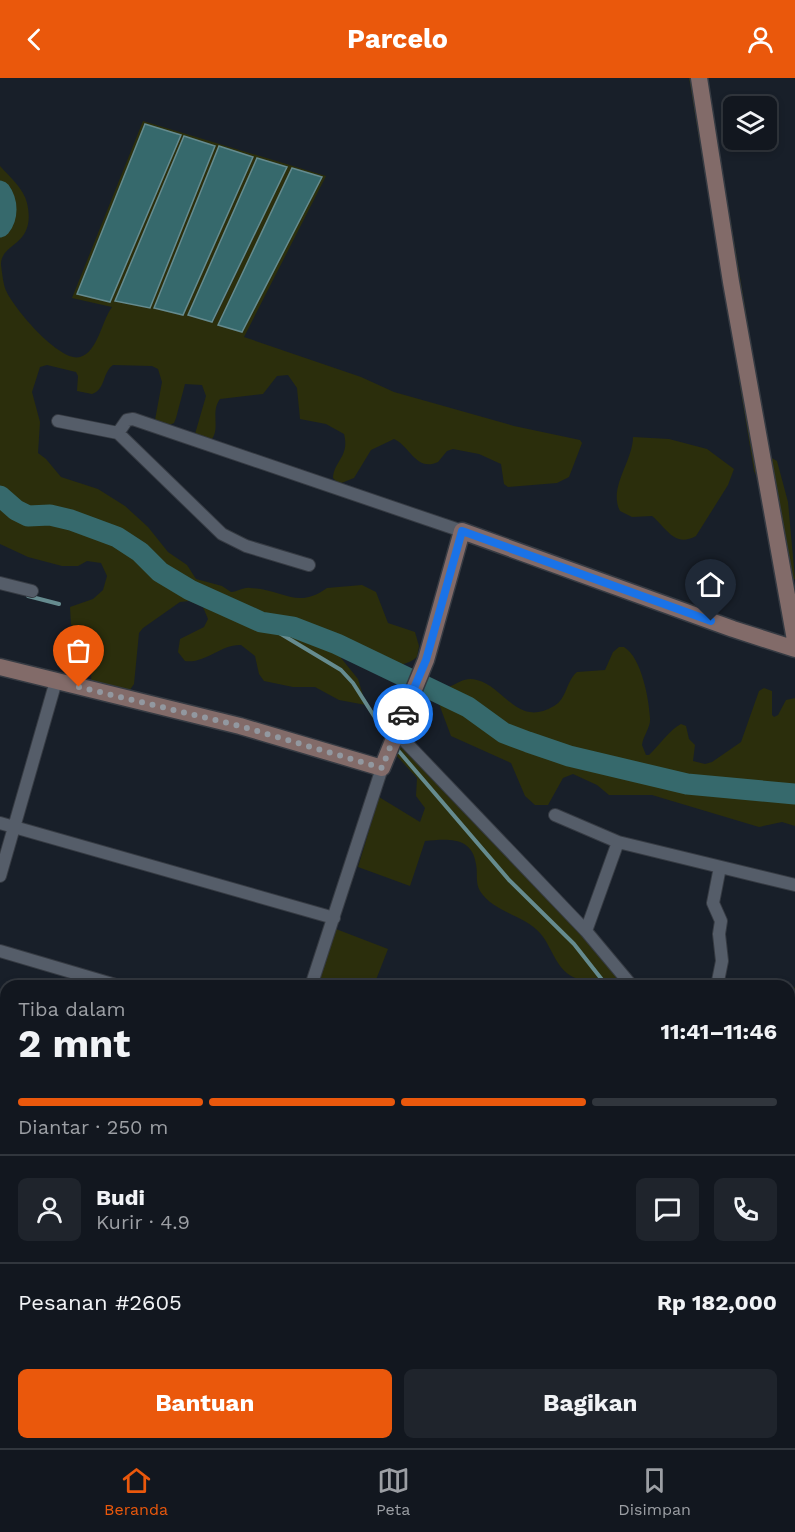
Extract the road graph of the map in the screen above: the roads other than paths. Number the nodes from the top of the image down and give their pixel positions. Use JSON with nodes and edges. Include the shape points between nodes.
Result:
{"nodes":[{"id":1,"x":699,"y":78,"type":"edge"},
{"id":2,"x":58,"y":421,"type":"dead end"},
{"id":3,"x":118,"y":433,"type":"junction"},
{"id":4,"x":462,"y":531,"type":"junction"},
{"id":5,"x":309,"y":566,"type":"dead end"},
{"id":6,"x":0,"y":583,"type":"edge"},
{"id":7,"x":32,"y":591,"type":"dead end"},
{"id":8,"x":795,"y":640,"type":"edge"},
{"id":9,"x":795,"y":649,"type":"edge"},
{"id":10,"x":0,"y":667,"type":"edge"},
{"id":11,"x":56,"y":681,"type":"junction"},
{"id":12,"x":393,"y":740,"type":"junction"},
{"id":13,"x":382,"y":768,"type":"junction"},
{"id":14,"x":555,"y":815,"type":"dead end"},
{"id":15,"x":0,"y":823,"type":"edge"},
{"id":16,"x":13,"y":827,"type":"junction"},
{"id":17,"x":618,"y":842,"type":"junction"},
{"id":18,"x":720,"y":867,"type":"junction"},
{"id":19,"x":0,"y":876,"type":"edge"},
{"id":20,"x":795,"y":885,"type":"edge"},
{"id":21,"x":334,"y":918,"type":"junction"},
{"id":22,"x":586,"y":931,"type":"junction"},
{"id":23,"x":0,"y":951,"type":"edge"},
{"id":24,"x":99,"y":980,"type":"edge"},
{"id":25,"x":313,"y":980,"type":"edge"},
{"id":26,"x":627,"y":980,"type":"edge"},
{"id":27,"x":718,"y":980,"type":"edge"}],
"edges":[{"from":1,"to":8,"type":"street"},
{"from":2,"to":3,"type":"street"},
{"from":3,"to":4,"type":"street","via":[[127,420],[133,419]]},
{"from":3,"to":5,"type":"street","via":[[222,534]]},
{"from":4,"to":9,"type":"street"},
{"from":4,"to":12,"type":"street","via":[[426,660]]},
{"from":6,"to":7,"type":"street"},
{"from":10,"to":11,"type":"street"},
{"from":11,"to":13,"type":"street","via":[[240,726]]},
{"from":11,"to":16,"type":"street"},
{"from":12,"to":13,"type":"street"},
{"from":12,"to":22,"type":"street"},
{"from":13,"to":21,"type":"street"},
{"from":14,"to":17,"type":"street"},
{"from":15,"to":16,"type":"street"},
{"from":16,"to":19,"type":"street"},
{"from":16,"to":21,"type":"street"},
{"from":17,"to":18,"type":"street"},
{"from":17,"to":22,"type":"street"},
{"from":18,"to":20,"type":"street"},
{"from":18,"to":27,"type":"street","via":[[713,903],[721,921]]},
{"from":21,"to":25,"type":"street"},
{"from":22,"to":26,"type":"street"},
{"from":23,"to":24,"type":"street"}]}
